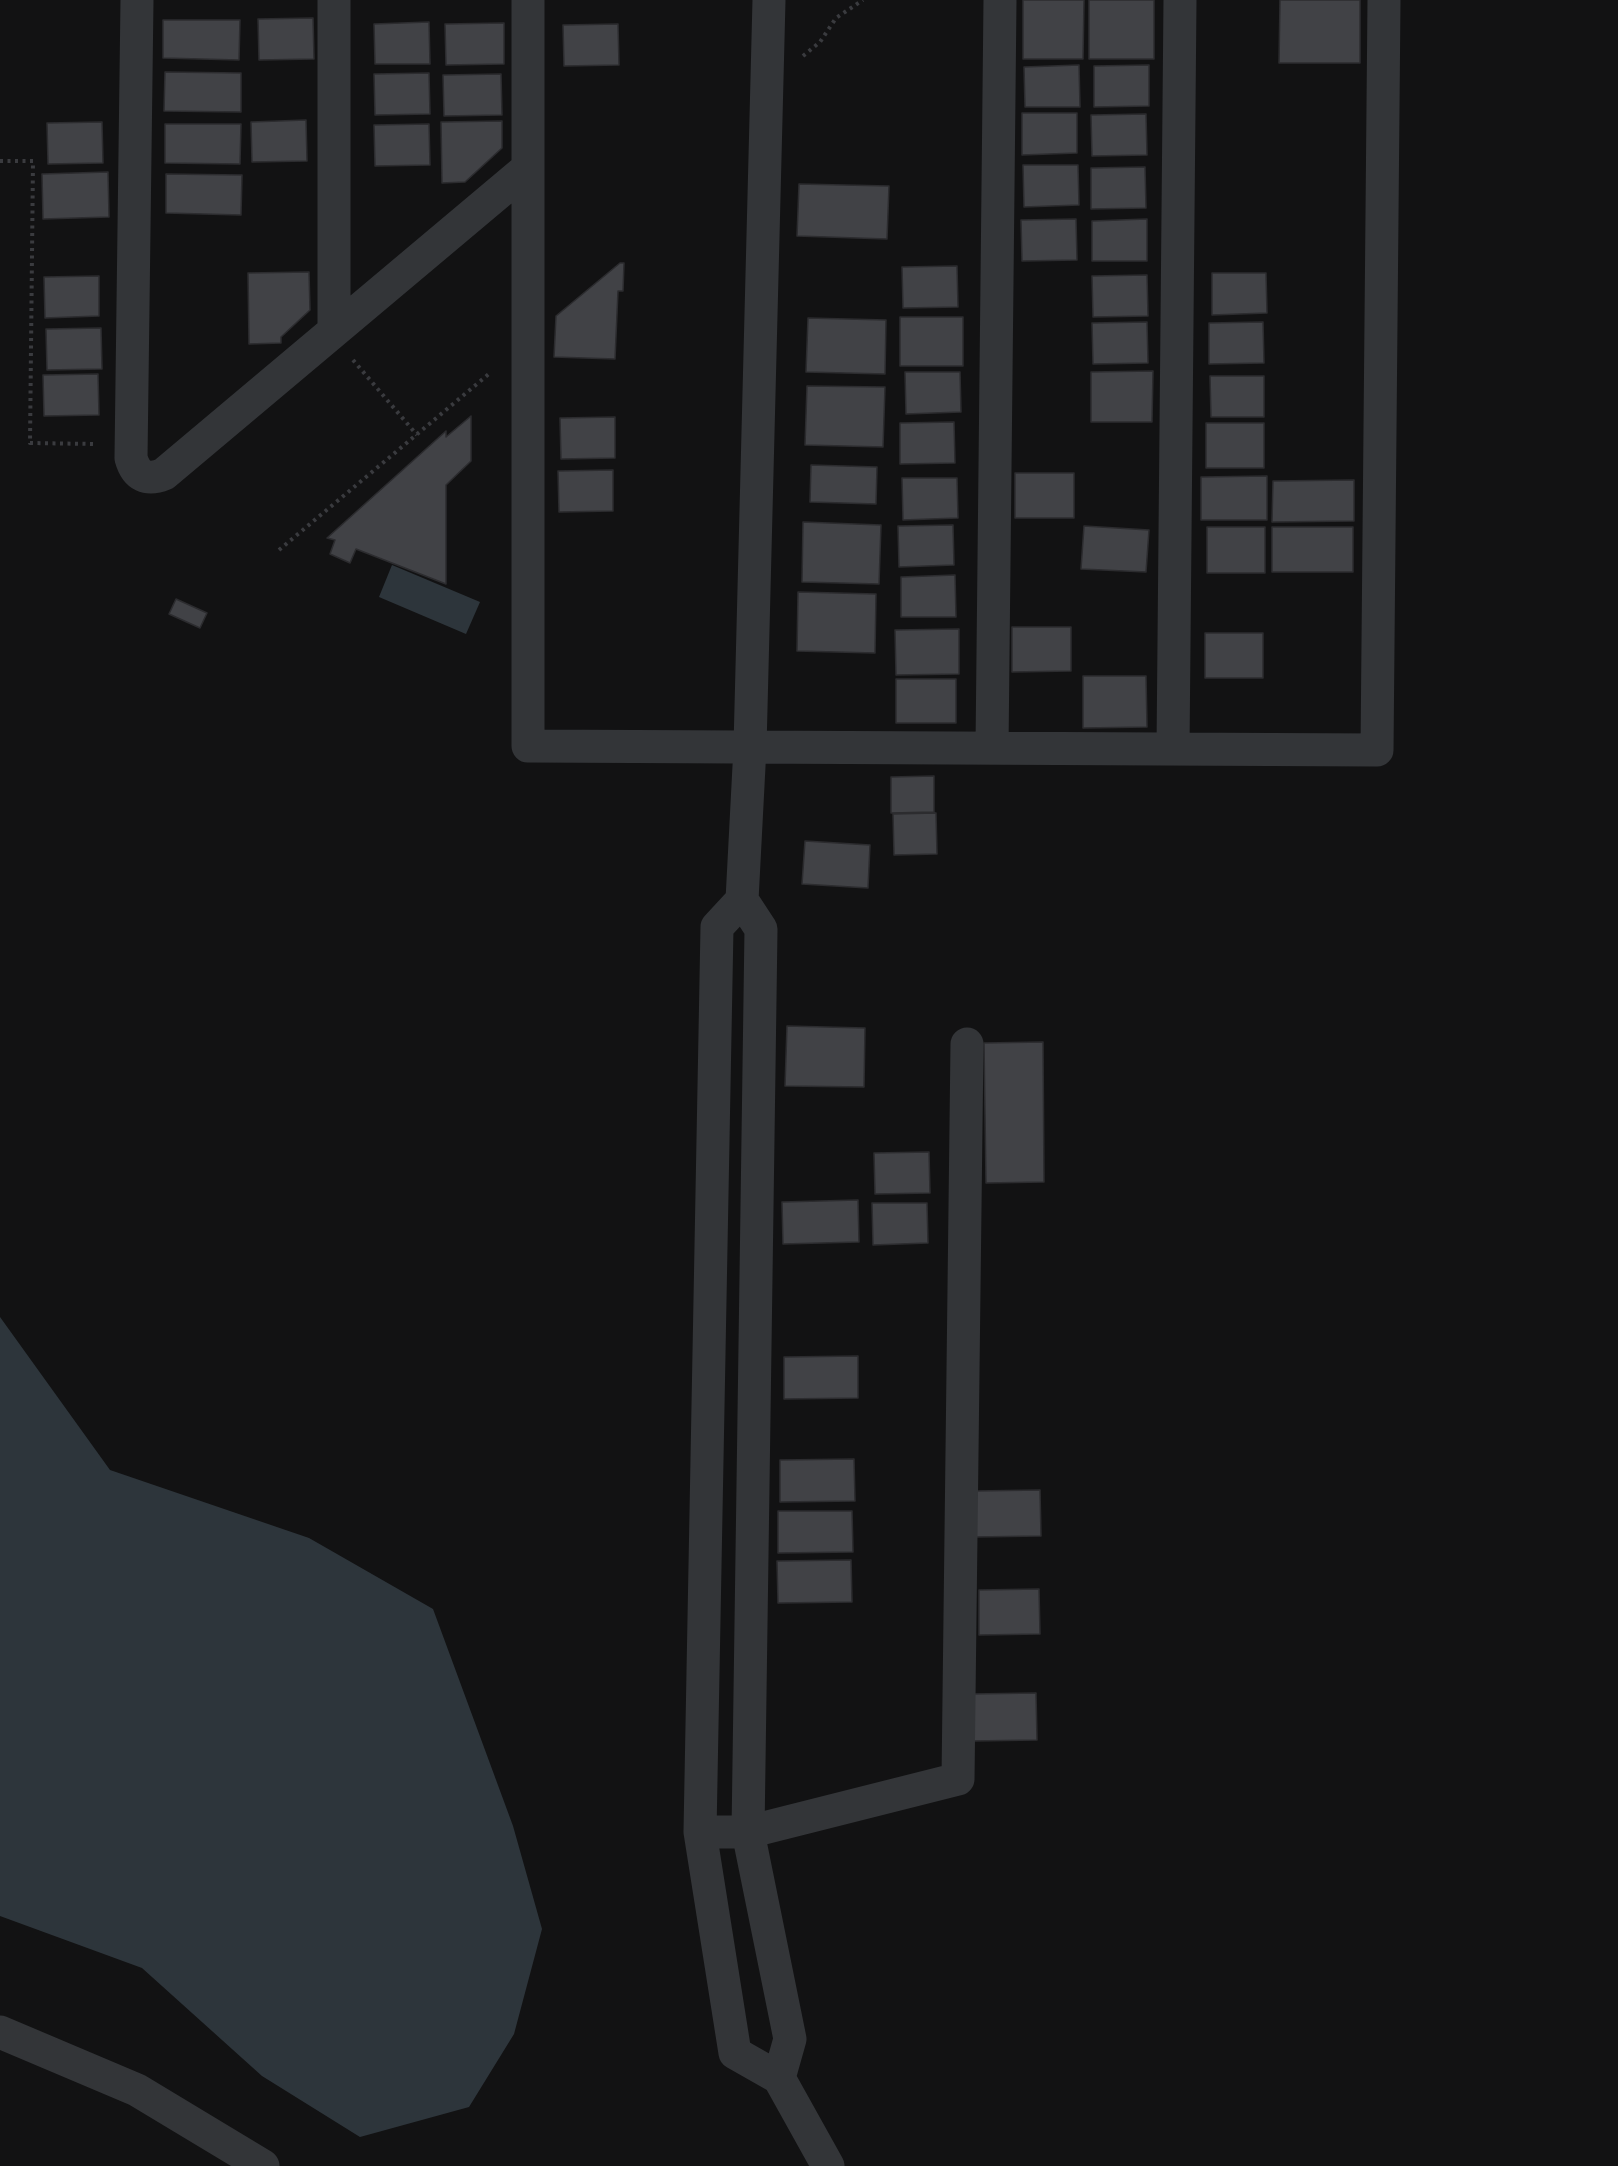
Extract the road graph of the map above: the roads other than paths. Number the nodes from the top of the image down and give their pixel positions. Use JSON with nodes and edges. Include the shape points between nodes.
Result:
{"nodes":[{"id":1,"x":136,"y":0,"type":"edge"},
{"id":2,"x":334,"y":0,"type":"edge"},
{"id":3,"x":528,"y":0,"type":"edge"},
{"id":4,"x":769,"y":0,"type":"edge"},
{"id":5,"x":1000,"y":0,"type":"edge"},
{"id":6,"x":1180,"y":0,"type":"edge"},
{"id":7,"x":1384,"y":0,"type":"edge"},
{"id":8,"x":528,"y":168,"type":"junction"},
{"id":9,"x":332,"y":333,"type":"junction"},
{"id":10,"x":750,"y":747,"type":"junction"},
{"id":11,"x":992,"y":748,"type":"junction"},
{"id":12,"x":1173,"y":749,"type":"junction"},
{"id":13,"x":742,"y":900,"type":"junction"},
{"id":14,"x":967,"y":1044,"type":"dead end"},
{"id":15,"x":700,"y":1832,"type":"junction"},
{"id":16,"x":748,"y":1832,"type":"junction"},
{"id":17,"x":0,"y":2032,"type":"edge"},
{"id":18,"x":779,"y":2078,"type":"junction"},
{"id":19,"x":263,"y":2166,"type":"edge"},
{"id":20,"x":828,"y":2166,"type":"edge"}],
"edges":[{"from":1,"to":9,"type":"street","via":[[131,444],[134,469],[154,479],[164,474]]},
{"from":2,"to":9,"type":"street"},
{"from":3,"to":8,"type":"street"},
{"from":4,"to":10,"type":"street"},
{"from":5,"to":11,"type":"street"},
{"from":6,"to":12,"type":"street"},
{"from":7,"to":12,"type":"street","via":[[1377,750]]},
{"from":8,"to":9,"type":"street"},
{"from":8,"to":10,"type":"street","via":[[528,746]]},
{"from":10,"to":11,"type":"street"},
{"from":10,"to":13,"type":"street"},
{"from":11,"to":12,"type":"street"},
{"from":13,"to":15,"type":"street","via":[[717,927]]},
{"from":13,"to":16,"type":"street","via":[[761,929]]},
{"from":14,"to":16,"type":"street","via":[[958,1779]]},
{"from":15,"to":16,"type":"street"},
{"from":15,"to":18,"type":"street","via":[[735,2053]]},
{"from":16,"to":18,"type":"street","via":[[790,2039]]},
{"from":17,"to":19,"type":"street","via":[[137,2090]]},
{"from":18,"to":20,"type":"street"}]}
